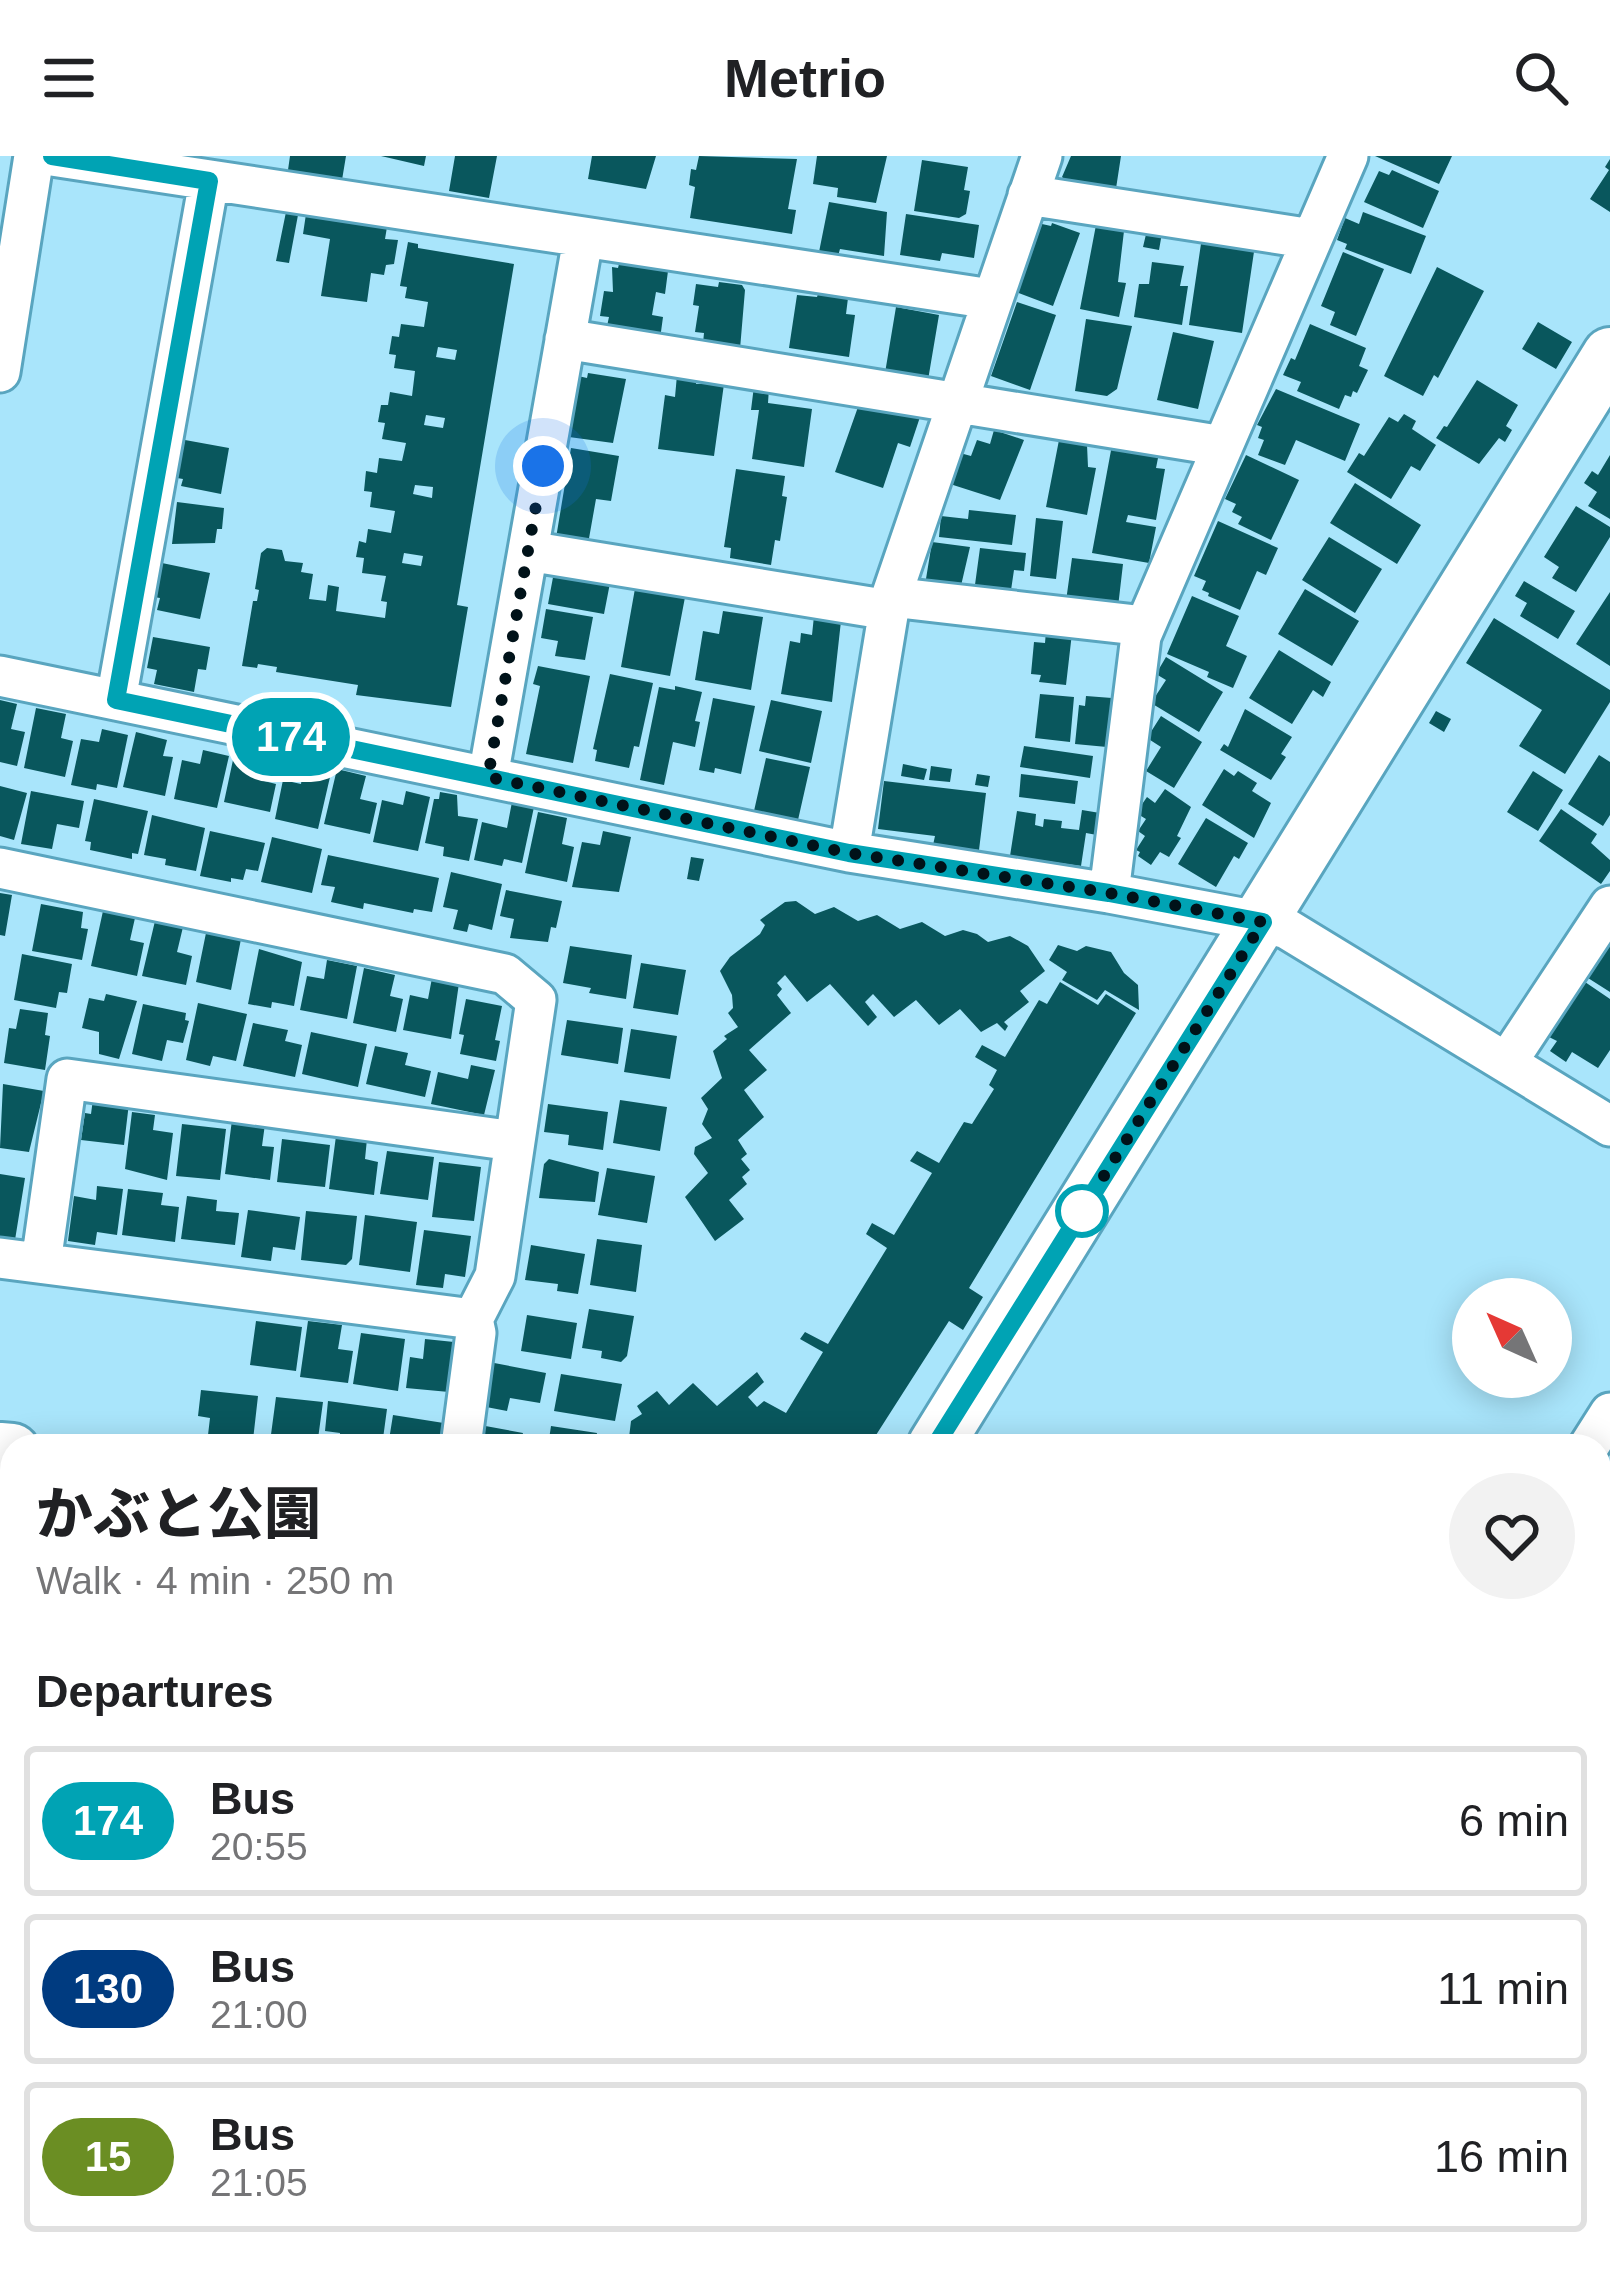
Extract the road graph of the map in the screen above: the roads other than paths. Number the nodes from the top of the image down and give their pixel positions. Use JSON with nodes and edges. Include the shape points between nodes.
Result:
{"nodes":[{"id":1,"x":34,"y":156,"type":"edge"},
{"id":2,"x":52,"y":156,"type":"edge"},
{"id":3,"x":1042,"y":156,"type":"edge"},
{"id":4,"x":1348,"y":156,"type":"edge"},
{"id":5,"x":209,"y":181,"type":"junction"},
{"id":6,"x":1028,"y":195,"type":"junction"},
{"id":7,"x":583,"y":239,"type":"junction"},
{"id":8,"x":1312,"y":239,"type":"junction"},
{"id":9,"x":991,"y":299,"type":"junction"},
{"id":10,"x":565,"y":339,"type":"junction"},
{"id":11,"x":1610,"y":355,"type":"edge"},
{"id":12,"x":0,"y":372,"type":"edge"},
{"id":13,"x":959,"y":402,"type":"junction"},
{"id":14,"x":1223,"y":446,"type":"junction"},
{"id":15,"x":528,"y":551,"type":"junction"},
{"id":16,"x":890,"y":604,"type":"junction"},
{"id":17,"x":1145,"y":626,"type":"junction"},
{"id":18,"x":0,"y":676,"type":"edge"},
{"id":19,"x":116,"y":700,"type":"junction"},
{"id":20,"x":488,"y":777,"type":"junction"},
{"id":21,"x":849,"y":853,"type":"junction"},
{"id":22,"x":0,"y":868,"type":"edge"},
{"id":23,"x":1109,"y":893,"type":"junction"},
{"id":24,"x":1610,"y":906,"type":"edge"},
{"id":25,"x":1263,"y":922,"type":"junction"},
{"id":26,"x":1508,"y":1062,"type":"junction"},
{"id":27,"x":1610,"y":1126,"type":"edge"},
{"id":28,"x":514,"y":1142,"type":"junction"},
{"id":29,"x":0,"y":1258,"type":"edge"},
{"id":30,"x":41,"y":1263,"type":"junction"},
{"id":31,"x":473,"y":1319,"type":"junction"},
{"id":32,"x":463,"y":1434,"type":"edge"},
{"id":33,"x":943,"y":1434,"type":"edge"}],
"edges":[{"from":1,"to":12,"type":"street"},
{"from":2,"to":5,"type":"street"},
{"from":3,"to":6,"type":"street"},
{"from":4,"to":8,"type":"street"},
{"from":5,"to":7,"type":"street"},
{"from":5,"to":19,"type":"street"},
{"from":6,"to":8,"type":"street"},
{"from":6,"to":9,"type":"street"},
{"from":7,"to":9,"type":"street"},
{"from":7,"to":10,"type":"street"},
{"from":8,"to":14,"type":"street"},
{"from":9,"to":13,"type":"street"},
{"from":10,"to":13,"type":"street"},
{"from":10,"to":15,"type":"street"},
{"from":11,"to":25,"type":"street"},
{"from":13,"to":14,"type":"street"},
{"from":13,"to":16,"type":"street"},
{"from":14,"to":17,"type":"street"},
{"from":15,"to":16,"type":"street"},
{"from":15,"to":20,"type":"street"},
{"from":16,"to":17,"type":"street"},
{"from":16,"to":21,"type":"street"},
{"from":17,"to":23,"type":"street"},
{"from":18,"to":19,"type":"street"},
{"from":19,"to":20,"type":"street"},
{"from":20,"to":21,"type":"street"},
{"from":21,"to":23,"type":"street"},
{"from":22,"to":28,"type":"street","via":[[505,974],[536,1000]]},
{"from":23,"to":25,"type":"street"},
{"from":24,"to":26,"type":"street"},
{"from":25,"to":26,"type":"street"},
{"from":25,"to":33,"type":"street"},
{"from":26,"to":27,"type":"street"},
{"from":28,"to":30,"type":"street","via":[[67,1079]]},
{"from":28,"to":31,"type":"street","via":[[495,1276]]},
{"from":29,"to":30,"type":"street"},
{"from":30,"to":31,"type":"street"},
{"from":31,"to":32,"type":"street"}]}
